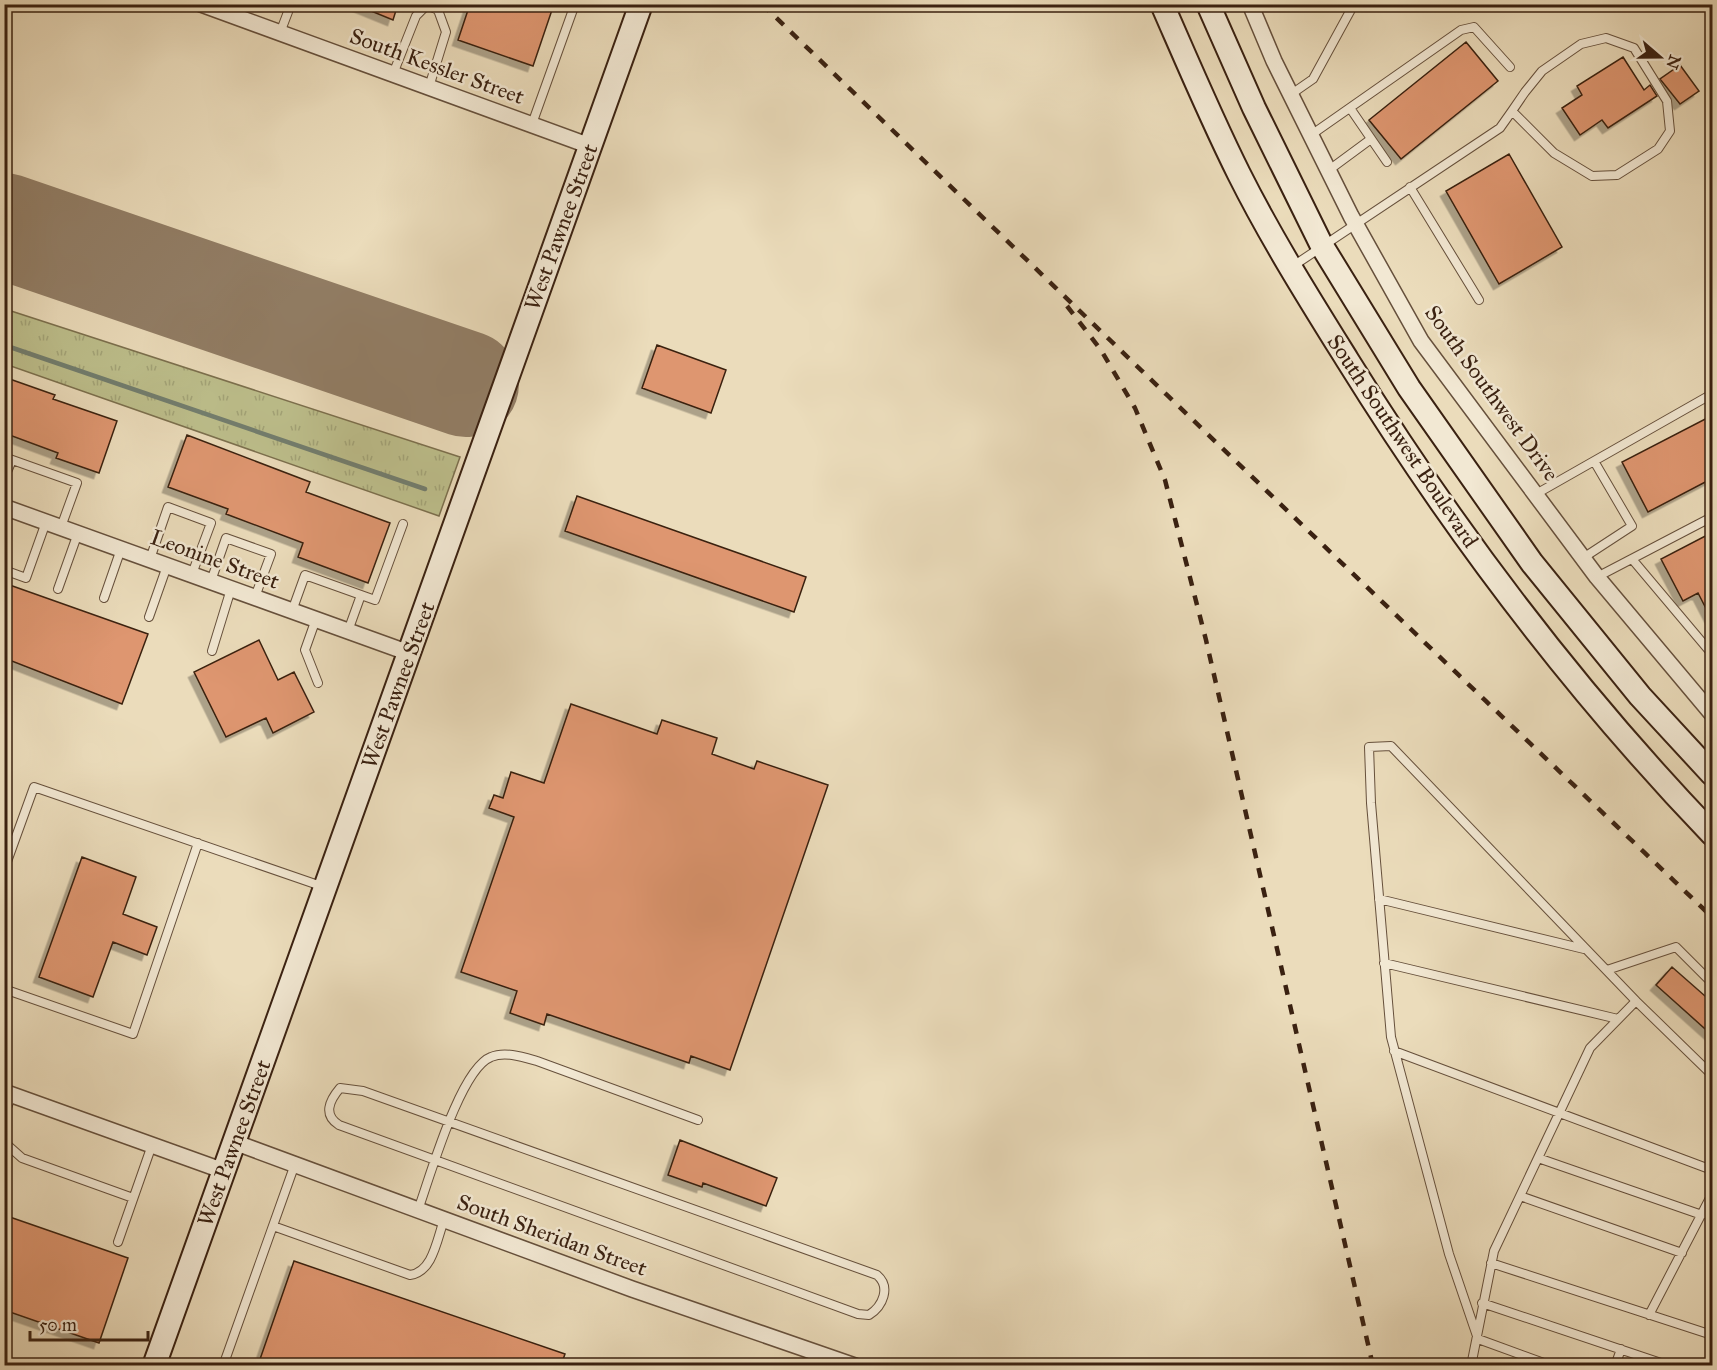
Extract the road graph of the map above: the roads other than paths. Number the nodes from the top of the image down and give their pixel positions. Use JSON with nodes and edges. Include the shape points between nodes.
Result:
{"nodes":[{"id":1,"x":201,"y":4,"type":"edge"},
{"id":2,"x":291,"y":4,"type":"edge"},
{"id":3,"x":574,"y":4,"type":"edge"},
{"id":4,"x":641,"y":4,"type":"edge"},
{"id":5,"x":1162,"y":4,"type":"edge"},
{"id":6,"x":1208,"y":4,"type":"edge"},
{"id":7,"x":1250,"y":4,"type":"edge"},
{"id":8,"x":1354,"y":4,"type":"edge"},
{"id":9,"x":427,"y":5,"type":"edge"},
{"id":10,"x":280,"y":33,"type":"junction"},
{"id":11,"x":1510,"y":67,"type":"dead end"},
{"id":12,"x":393,"y":74,"type":"junction"},
{"id":13,"x":429,"y":87,"type":"junction"},
{"id":14,"x":1290,"y":94,"type":"junction"},
{"id":15,"x":1350,"y":108,"type":"junction"},
{"id":16,"x":1512,"y":111,"type":"junction"},
{"id":17,"x":532,"y":124,"type":"junction"},
{"id":18,"x":1311,"y":135,"type":"junction"},
{"id":19,"x":1371,"y":139,"type":"junction"},
{"id":20,"x":590,"y":146,"type":"junction"},
{"id":21,"x":1387,"y":162,"type":"dead end"},
{"id":22,"x":1329,"y":170,"type":"junction"},
{"id":23,"x":1410,"y":187,"type":"junction"},
{"id":24,"x":1356,"y":224,"type":"junction"},
{"id":25,"x":1322,"y":246,"type":"junction"},
{"id":26,"x":1292,"y":266,"type":"junction"},
{"id":27,"x":1479,"y":300,"type":"dead end"},
{"id":28,"x":1713,"y":394,"type":"edge"},
{"id":29,"x":8,"y":459,"type":"edge"},
{"id":30,"x":1594,"y":461,"type":"junction"},
{"id":31,"x":4,"y":479,"type":"edge"},
{"id":32,"x":1536,"y":494,"type":"junction"},
{"id":33,"x":4,"y":507,"type":"edge"},
{"id":34,"x":1713,"y":516,"type":"edge"},
{"id":35,"x":53,"y":524,"type":"junction"},
{"id":36,"x":403,"y":524,"type":"dead end"},
{"id":37,"x":78,"y":533,"type":"junction"},
{"id":38,"x":121,"y":549,"type":"junction"},
{"id":39,"x":1583,"y":558,"type":"junction"},
{"id":40,"x":1632,"y":558,"type":"junction"},
{"id":41,"x":150,"y":559,"type":"junction"},
{"id":42,"x":167,"y":566,"type":"junction"},
{"id":43,"x":4,"y":570,"type":"edge"},
{"id":44,"x":192,"y":574,"type":"junction"},
{"id":45,"x":1597,"y":577,"type":"junction"},
{"id":46,"x":211,"y":581,"type":"junction"},
{"id":47,"x":58,"y":589,"type":"dead end"},
{"id":48,"x":231,"y":589,"type":"junction"},
{"id":49,"x":361,"y":595,"type":"junction"},
{"id":50,"x":255,"y":597,"type":"junction"},
{"id":51,"x":104,"y":598,"type":"dead end"},
{"id":52,"x":292,"y":611,"type":"junction"},
{"id":53,"x":149,"y":617,"type":"dead end"},
{"id":54,"x":316,"y":619,"type":"junction"},
{"id":55,"x":348,"y":631,"type":"junction"},
{"id":56,"x":212,"y":651,"type":"dead end"},
{"id":57,"x":409,"y":653,"type":"junction"},
{"id":58,"x":1713,"y":654,"type":"edge"},
{"id":59,"x":318,"y":683,"type":"dead end"},
{"id":60,"x":1713,"y":714,"type":"edge"},
{"id":61,"x":1713,"y":774,"type":"edge"},
{"id":62,"x":1713,"y":834,"type":"edge"},
{"id":63,"x":198,"y":843,"type":"junction"},
{"id":64,"x":4,"y":870,"type":"edge"},
{"id":65,"x":325,"y":888,"type":"junction"},
{"id":66,"x":1379,"y":899,"type":"junction"},
{"id":67,"x":1586,"y":949,"type":"junction"},
{"id":68,"x":1384,"y":963,"type":"junction"},
{"id":69,"x":1606,"y":970,"type":"junction"},
{"id":70,"x":1713,"y":982,"type":"edge"},
{"id":71,"x":4,"y":989,"type":"edge"},
{"id":72,"x":1636,"y":1001,"type":"junction"},
{"id":73,"x":1618,"y":1019,"type":"junction"},
{"id":74,"x":1394,"y":1051,"type":"junction"},
{"id":75,"x":1713,"y":1075,"type":"edge"},
{"id":76,"x":8,"y":1093,"type":"edge"},
{"id":77,"x":1560,"y":1112,"type":"junction"},
{"id":78,"x":4,"y":1116,"type":"edge"},
{"id":79,"x":699,"y":1120,"type":"dead end"},
{"id":80,"x":449,"y":1124,"type":"junction"},
{"id":81,"x":4,"y":1142,"type":"edge"},
{"id":82,"x":234,"y":1142,"type":"junction"},
{"id":83,"x":152,"y":1145,"type":"junction"},
{"id":84,"x":1538,"y":1158,"type":"junction"},
{"id":85,"x":436,"y":1161,"type":"junction"},
{"id":86,"x":295,"y":1164,"type":"junction"},
{"id":87,"x":1713,"y":1170,"type":"edge"},
{"id":88,"x":224,"y":1171,"type":"junction"},
{"id":89,"x":1713,"y":1194,"type":"edge"},
{"id":90,"x":1520,"y":1196,"type":"junction"},
{"id":91,"x":133,"y":1198,"type":"junction"},
{"id":92,"x":418,"y":1210,"type":"junction"},
{"id":93,"x":1702,"y":1215,"type":"junction"},
{"id":94,"x":444,"y":1220,"type":"junction"},
{"id":95,"x":273,"y":1226,"type":"junction"},
{"id":96,"x":118,"y":1242,"type":"dead end"},
{"id":97,"x":1682,"y":1253,"type":"junction"},
{"id":98,"x":1491,"y":1263,"type":"junction"},
{"id":99,"x":1482,"y":1303,"type":"junction"},
{"id":100,"x":1649,"y":1315,"type":"junction"},
{"id":101,"x":1713,"y":1335,"type":"edge"},
{"id":102,"x":1478,"y":1339,"type":"junction"},
{"id":103,"x":1621,"y":1349,"type":"junction"},
{"id":104,"x":154,"y":1365,"type":"edge"},
{"id":105,"x":223,"y":1365,"type":"edge"},
{"id":106,"x":855,"y":1365,"type":"edge"},
{"id":107,"x":1471,"y":1365,"type":"edge"},
{"id":108,"x":1552,"y":1365,"type":"edge"},
{"id":109,"x":1615,"y":1365,"type":"edge"},
{"id":110,"x":1670,"y":1365,"type":"edge"}],
"edges":[{"from":1,"to":10,"type":"street","name":"South Kessler Street"},
{"from":2,"to":10,"type":"lane"},
{"from":3,"to":17,"type":"lane"},
{"from":4,"to":20,"type":"main road","name":"West Pawnee Street"},
{"from":5,"to":26,"type":"main road","name":"South Southwest Boulevard","via":[[1239,175]]},
{"from":6,"to":25,"type":"main road","name":"South Southwest Boulevard"},
{"from":7,"to":14,"type":"street","name":"South Southwest Drive"},
{"from":8,"to":14,"type":"lane","via":[[1312,79]]},
{"from":9,"to":12,"type":"lane","via":[[416,16]]},
{"from":9,"to":13,"type":"lane","via":[[438,10],[446,32]]},
{"from":10,"to":12,"type":"street","name":"South Kessler Street"},
{"from":11,"to":15,"type":"lane","via":[[1474,27],[1461,30]]},
{"from":12,"to":13,"type":"street","name":"South Kessler Street"},
{"from":13,"to":17,"type":"street","name":"South Kessler Street"},
{"from":14,"to":18,"type":"street","name":"South Southwest Drive"},
{"from":15,"to":18,"type":"lane"},
{"from":15,"to":19,"type":"lane"},
{"from":16,"to":16,"type":"lane","via":[[1542,71],[1581,44],[1606,38],[1634,48],[1667,101],[1670,131],[1658,149],[1617,175],[1592,177],[1554,153]]},
{"from":16,"to":23,"type":"lane","via":[[1500,128]]},
{"from":17,"to":20,"type":"street","name":"South Kessler Street"},
{"from":18,"to":22,"type":"street","name":"South Southwest Drive"},
{"from":19,"to":21,"type":"lane"},
{"from":19,"to":22,"type":"lane"},
{"from":20,"to":57,"type":"main road","name":"West Pawnee Street"},
{"from":22,"to":24,"type":"street","name":"South Southwest Drive"},
{"from":23,"to":24,"type":"lane"},
{"from":23,"to":27,"type":"lane"},
{"from":24,"to":25,"type":"lane"},
{"from":24,"to":32,"type":"street","name":"South Southwest Drive","via":[[1421,341]]},
{"from":25,"to":26,"type":"lane"},
{"from":25,"to":61,"type":"main road","name":"South Southwest Boulevard","via":[[1409,387],[1532,563],[1640,696]]},
{"from":26,"to":62,"type":"main road","name":"South Southwest Boulevard","via":[[1407,456],[1515,604],[1661,780]]},
{"from":28,"to":30,"type":"lane"},
{"from":29,"to":31,"type":"lane"},
{"from":29,"to":35,"type":"lane","via":[[76,483]]},
{"from":30,"to":32,"type":"lane"},
{"from":30,"to":39,"type":"lane","via":[[1632,526]]},
{"from":32,"to":39,"type":"street","name":"South Southwest Drive"},
{"from":33,"to":35,"type":"street","name":"Leonine Street"},
{"from":34,"to":40,"type":"lane"},
{"from":35,"to":37,"type":"street","name":"Leonine Street"},
{"from":35,"to":43,"type":"lane","via":[[26,578]]},
{"from":36,"to":49,"type":"lane","via":[[375,600]]},
{"from":37,"to":38,"type":"street","name":"Leonine Street"},
{"from":37,"to":47,"type":"lane"},
{"from":38,"to":41,"type":"street","name":"Leonine Street"},
{"from":38,"to":51,"type":"lane"},
{"from":39,"to":45,"type":"street","name":"South Southwest Drive"},
{"from":40,"to":45,"type":"lane"},
{"from":40,"to":58,"type":"lane"},
{"from":41,"to":42,"type":"street","name":"Leonine Street"},
{"from":41,"to":44,"type":"lane","via":[[168,507],[211,523]]},
{"from":42,"to":44,"type":"street","name":"Leonine Street"},
{"from":42,"to":53,"type":"lane"},
{"from":44,"to":46,"type":"street","name":"Leonine Street"},
{"from":45,"to":60,"type":"street","name":"South Southwest Drive"},
{"from":46,"to":48,"type":"street","name":"Leonine Street"},
{"from":46,"to":50,"type":"lane","via":[[226,538],[271,554]]},
{"from":48,"to":50,"type":"street","name":"Leonine Street"},
{"from":48,"to":56,"type":"lane"},
{"from":49,"to":52,"type":"lane","via":[[305,575]]},
{"from":49,"to":55,"type":"lane"},
{"from":50,"to":52,"type":"street","name":"Leonine Street"},
{"from":52,"to":54,"type":"street","name":"Leonine Street"},
{"from":54,"to":55,"type":"street","name":"Leonine Street"},
{"from":54,"to":59,"type":"lane","via":[[305,650]]},
{"from":55,"to":57,"type":"street","name":"Leonine Street"},
{"from":57,"to":65,"type":"main road","name":"West Pawnee Street"},
{"from":63,"to":64,"type":"lane","via":[[34,787]]},
{"from":63,"to":65,"type":"lane"},
{"from":63,"to":71,"type":"lane","via":[[133,1034]]},
{"from":65,"to":82,"type":"main road","name":"West Pawnee Street"},
{"from":66,"to":67,"type":"lane"},
{"from":66,"to":67,"type":"lane","via":[[1369,747],[1391,746]]},
{"from":66,"to":68,"type":"lane"},
{"from":67,"to":69,"type":"lane"},
{"from":68,"to":73,"type":"lane"},
{"from":68,"to":74,"type":"lane"},
{"from":69,"to":70,"type":"lane","via":[[1676,947]]},
{"from":69,"to":72,"type":"lane"},
{"from":72,"to":73,"type":"lane"},
{"from":72,"to":75,"type":"lane"},
{"from":73,"to":77,"type":"lane","via":[[1590,1048]]},
{"from":74,"to":77,"type":"lane"},
{"from":74,"to":102,"type":"lane","via":[[1449,1254]]},
{"from":76,"to":78,"type":"lane"},
{"from":76,"to":83,"type":"street"},
{"from":77,"to":84,"type":"lane"},
{"from":77,"to":87,"type":"lane"},
{"from":79,"to":80,"type":"lane","via":[[511,1054],[490,1057],[472,1072]]},
{"from":80,"to":85,"type":"lane"},
{"from":80,"to":85,"type":"lane","via":[[363,1091],[340,1088],[332,1097],[328,1111],[331,1120],[339,1125]]},
{"from":80,"to":85,"type":"lane","via":[[877,1275],[886,1288],[878,1310],[869,1315],[858,1314]]},
{"from":81,"to":91,"type":"lane","via":[[22,1158]]},
{"from":82,"to":86,"type":"street","name":"South Sheridan Street"},
{"from":82,"to":88,"type":"main road","name":"West Pawnee Street"},
{"from":83,"to":88,"type":"street"},
{"from":83,"to":91,"type":"lane"},
{"from":84,"to":90,"type":"lane"},
{"from":84,"to":93,"type":"lane"},
{"from":85,"to":92,"type":"lane"},
{"from":86,"to":92,"type":"street","name":"South Sheridan Street"},
{"from":86,"to":95,"type":"lane"},
{"from":88,"to":104,"type":"main road","name":"West Pawnee Street"},
{"from":89,"to":93,"type":"lane"},
{"from":90,"to":97,"type":"lane"},
{"from":90,"to":98,"type":"lane"},
{"from":91,"to":96,"type":"lane"},
{"from":92,"to":94,"type":"street","name":"South Sheridan Street"},
{"from":93,"to":97,"type":"lane"},
{"from":94,"to":95,"type":"lane","via":[[426,1267],[420,1274],[410,1275]]},
{"from":94,"to":106,"type":"street","name":"South Sheridan Street"},
{"from":95,"to":105,"type":"lane"},
{"from":97,"to":100,"type":"lane"},
{"from":98,"to":99,"type":"lane"},
{"from":98,"to":100,"type":"lane"},
{"from":99,"to":102,"type":"lane"},
{"from":99,"to":103,"type":"lane"},
{"from":100,"to":101,"type":"lane"},
{"from":102,"to":107,"type":"lane"},
{"from":102,"to":108,"type":"lane"},
{"from":103,"to":109,"type":"lane"},
{"from":103,"to":110,"type":"lane"}]}
